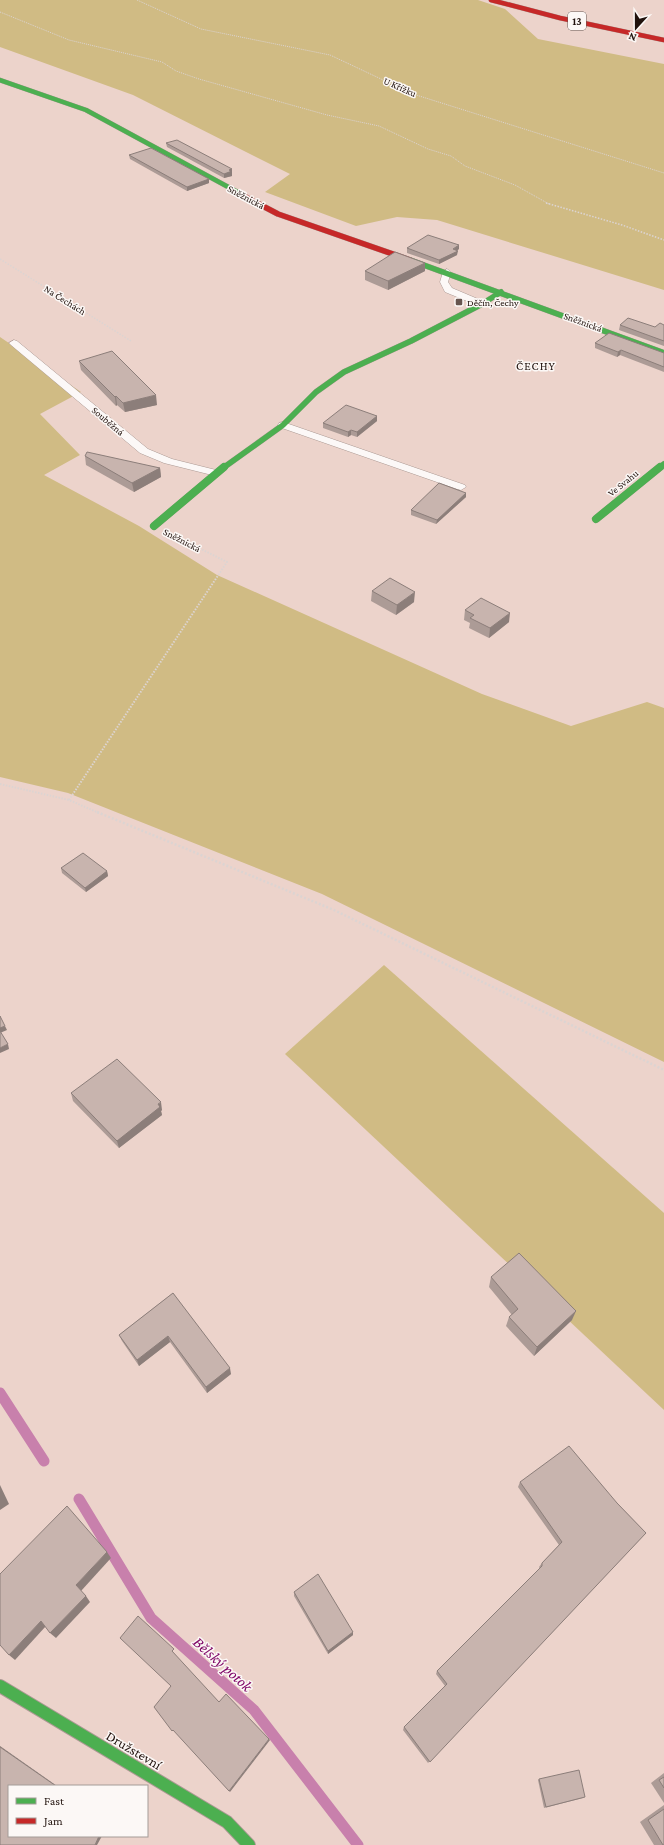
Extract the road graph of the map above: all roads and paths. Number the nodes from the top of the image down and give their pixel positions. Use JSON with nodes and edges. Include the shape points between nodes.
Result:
{"nodes":[{"id":1,"x":137,"y":0,"type":"edge"},
{"id":2,"x":491,"y":0,"type":"edge"},
{"id":3,"x":0,"y":12,"type":"edge"},
{"id":4,"x":664,"y":40,"type":"edge"},
{"id":5,"x":0,"y":80,"type":"edge"},
{"id":6,"x":664,"y":173,"type":"edge"},
{"id":7,"x":664,"y":240,"type":"edge"},
{"id":8,"x":0,"y":259,"type":"edge"},
{"id":9,"x":447,"y":272,"type":"junction"},
{"id":10,"x":502,"y":292,"type":"junction"},
{"id":11,"x":482,"y":304,"type":"junction"},
{"id":12,"x":131,"y":341,"type":"dead end"},
{"id":13,"x":14,"y":343,"type":"dead end"},
{"id":14,"x":664,"y":353,"type":"edge"},
{"id":15,"x":283,"y":425,"type":"junction"},
{"id":16,"x":664,"y":464,"type":"edge"},
{"id":17,"x":216,"y":473,"type":"junction"},
{"id":18,"x":462,"y":487,"type":"dead end"},
{"id":19,"x":596,"y":519,"type":"dead end"},
{"id":20,"x":154,"y":526,"type":"joint"},
{"id":21,"x":0,"y":784,"type":"edge"},
{"id":22,"x":69,"y":800,"type":"junction"},
{"id":23,"x":664,"y":1070,"type":"edge"},
{"id":24,"x":0,"y":1686,"type":"edge"},
{"id":25,"x":249,"y":1845,"type":"edge"}],
"edges":[{"from":1,"to":6,"type":"path","name":"U Křížku","via":[[201,29],[330,55],[413,94]]},
{"from":2,"to":4,"type":"street","number":"13"},
{"from":3,"to":7,"type":"path","via":[[69,40],[162,62],[176,71],[198,79],[327,115],[379,126],[428,149],[451,156],[465,166],[515,184],[544,202]]},
{"from":5,"to":9,"type":"street","name":"Sněžnická","via":[[86,110],[278,214]]},
{"from":8,"to":12,"type":"path","name":"Na Čechách"},
{"from":9,"to":10,"type":"street","name":"Sněžnická"},
{"from":9,"to":11,"type":"lane","via":[[444,282],[448,290]]},
{"from":10,"to":11,"type":"street","name":"Sněžnická"},
{"from":10,"to":14,"type":"street","name":"Sněžnická"},
{"from":11,"to":15,"type":"street","name":"Sněžnická","via":[[344,372],[316,392]]},
{"from":13,"to":17,"type":"lane","name":"Souběžná","via":[[144,452],[168,462]]},
{"from":15,"to":17,"type":"street","name":"Sněžnická"},
{"from":15,"to":18,"type":"lane"},
{"from":16,"to":19,"type":"street","name":"Ve Svahu"},
{"from":17,"to":20,"type":"street","name":"Sněžnická"},
{"from":20,"to":22,"type":"path","name":"Sněžnická","via":[[227,562]]},
{"from":21,"to":22,"type":"path"},
{"from":22,"to":23,"type":"path","via":[[334,910]]},
{"from":24,"to":25,"type":"street","name":"Družstevní","via":[[226,1822]]}]}
